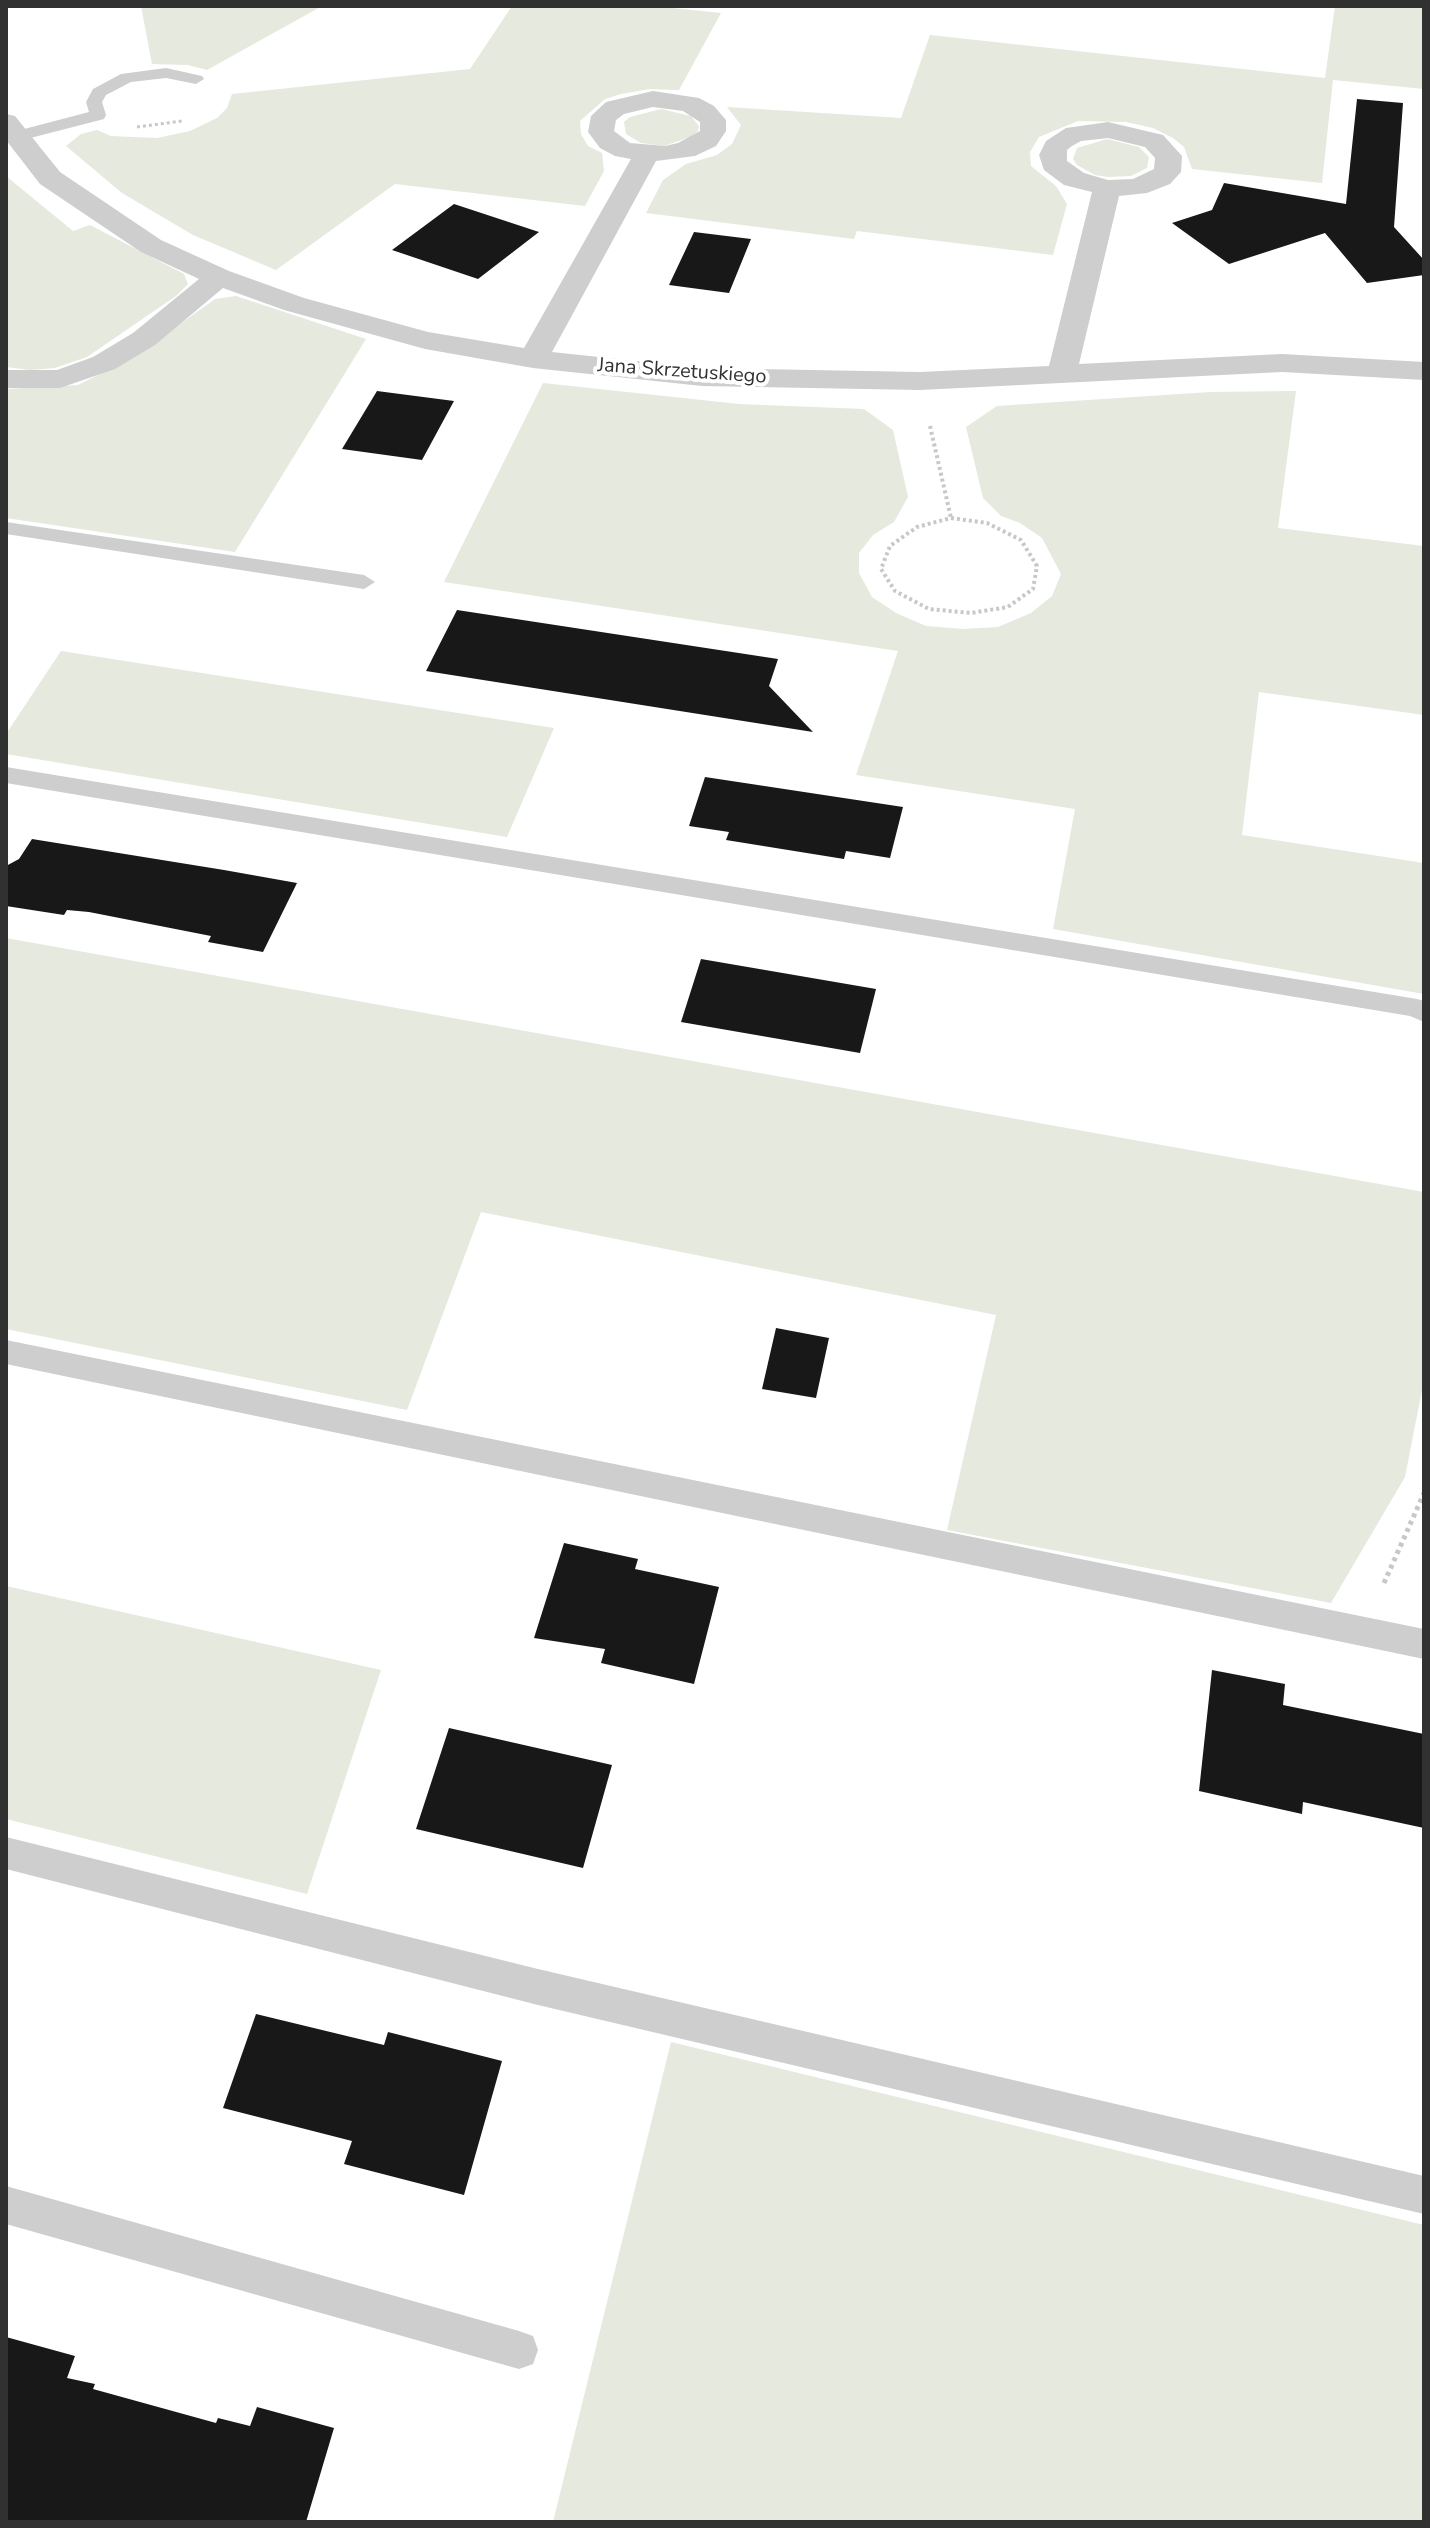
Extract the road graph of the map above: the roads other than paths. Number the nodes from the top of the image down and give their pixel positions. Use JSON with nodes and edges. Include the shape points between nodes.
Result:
{"nodes":[{"id":1,"x":196,"y":79,"type":"dead end"},
{"id":2,"x":11,"y":130,"type":"edge"},
{"id":3,"x":647,"y":154,"type":"dead end"},
{"id":4,"x":1107,"y":188,"type":"dead end"},
{"id":5,"x":219,"y":277,"type":"junction"},
{"id":6,"x":533,"y":359,"type":"junction"},
{"id":7,"x":1424,"y":371,"type":"edge"},
{"id":8,"x":1062,"y":374,"type":"junction"},
{"id":9,"x":6,"y":379,"type":"edge"},
{"id":10,"x":6,"y":528,"type":"edge"},
{"id":11,"x":364,"y":582,"type":"dead end"},
{"id":12,"x":6,"y":775,"type":"edge"},
{"id":13,"x":1424,"y":1013,"type":"edge"},
{"id":14,"x":6,"y":1352,"type":"edge"},
{"id":15,"x":1424,"y":1644,"type":"edge"},
{"id":16,"x":6,"y":1853,"type":"edge"},
{"id":17,"x":1424,"y":2195,"type":"edge"},
{"id":18,"x":6,"y":2205,"type":"edge"},
{"id":19,"x":519,"y":2350,"type":"dead end"}],
"edges":[{"from":1,"to":2,"type":"lane","via":[[166,73],[127,77],[99,92],[94,102],[98,115]]},
{"from":2,"to":5,"type":"street","name":"Jana Skrzetuskiego","via":[[50,178],[108,219],[151,246]]},
{"from":3,"to":6,"type":"street"},
{"from":4,"to":8,"type":"street"},
{"from":5,"to":6,"type":"street","name":"Jana Skrzetuskiego","via":[[410,336]]},
{"from":5,"to":9,"type":"street","via":[[144,339],[104,363],[60,379]]},
{"from":6,"to":8,"type":"street","name":"Jana Skrzetuskiego","via":[[702,377],[920,381]]},
{"from":7,"to":8,"type":"street","name":"Jana Skrzetuskiego","via":[[1282,363]]},
{"from":10,"to":11,"type":"lane"},
{"from":12,"to":13,"type":"lane"},
{"from":14,"to":15,"type":"lane"},
{"from":16,"to":17,"type":"lane","via":[[538,1987]]},
{"from":18,"to":19,"type":"lane"}]}
